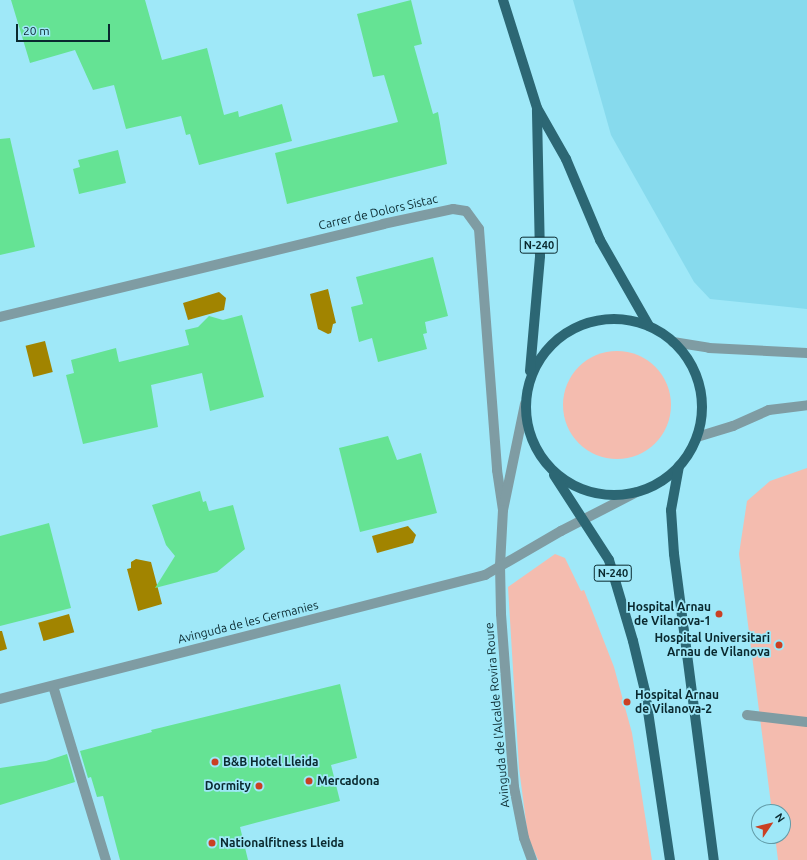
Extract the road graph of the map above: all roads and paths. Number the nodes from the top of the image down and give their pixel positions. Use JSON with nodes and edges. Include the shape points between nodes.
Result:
{"nodes":[{"id":1,"x":503,"y":0,"type":"edge"},
{"id":2,"x":537,"y":108,"type":"junction"},
{"id":3,"x":0,"y":317,"type":"edge"},
{"id":4,"x":649,"y":326,"type":"junction"},
{"id":5,"x":673,"y":342,"type":"junction"},
{"id":6,"x":807,"y":353,"type":"edge"},
{"id":7,"x":529,"y":381,"type":"junction"},
{"id":8,"x":525,"y":404,"type":"junction"},
{"id":9,"x":807,"y":405,"type":"edge"},
{"id":10,"x":697,"y":437,"type":"junction"},
{"id":11,"x":679,"y":466,"type":"junction"},
{"id":12,"x":550,"y":468,"type":"junction"},
{"id":13,"x":637,"y":492,"type":"junction"},
{"id":14,"x":503,"y":510,"type":"junction"},
{"id":15,"x":582,"y":521,"type":"junction"},
{"id":16,"x":500,"y":565,"type":"junction"},
{"id":17,"x":53,"y":686,"type":"junction"},
{"id":18,"x":0,"y":699,"type":"edge"},
{"id":19,"x":747,"y":715,"type":"dead end"},
{"id":20,"x":807,"y":722,"type":"edge"},
{"id":21,"x":106,"y":860,"type":"edge"},
{"id":22,"x":532,"y":860,"type":"edge"},
{"id":23,"x":670,"y":860,"type":"edge"},
{"id":24,"x":714,"y":860,"type":"edge"}],
"edges":[{"from":1,"to":2,"type":"main road","number":"N-240"},
{"from":2,"to":4,"type":"main road","number":"N-240","via":[[566,159],[600,240]]},
{"from":2,"to":7,"type":"main road","number":"N-240","via":[[540,256]]},
{"from":3,"to":14,"type":"street","name":"Carrer de Dolors Sistac","via":[[383,224],[453,209],[466,211],[479,228],[497,470]]},
{"from":4,"to":5,"type":"main road","number":"N-240"},
{"from":4,"to":7,"type":"main road","number":"N-240","via":[[627,319],[604,319],[571,329],[545,351]]},
{"from":5,"to":6,"type":"street","via":[[709,348]]},
{"from":5,"to":10,"type":"main road","number":"N-240","via":[[688,359],[699,386],[702,414]]},
{"from":7,"to":8,"type":"main road","number":"N-240"},
{"from":8,"to":12,"type":"main road","number":"N-240","via":[[531,438]]},
{"from":8,"to":14,"type":"street"},
{"from":9,"to":10,"type":"street","via":[[769,410]]},
{"from":10,"to":11,"type":"main road","number":"N-240"},
{"from":11,"to":13,"type":"main road","number":"N-240","via":[[660,482]]},
{"from":11,"to":24,"type":"main road","number":"N-240","via":[[671,510],[674,554]]},
{"from":12,"to":13,"type":"main road","number":"N-240","via":[[584,490],[610,495]]},
{"from":12,"to":15,"type":"main road","number":"N-240"},
{"from":13,"to":15,"type":"street","name":"Avinguda de les Germanies"},
{"from":14,"to":16,"type":"street"},
{"from":15,"to":16,"type":"street","name":"Avinguda de les Germanies"},
{"from":15,"to":23,"type":"main road","number":"N-240","via":[[608,560],[633,641],[645,691]]},
{"from":16,"to":17,"type":"street","name":"Avinguda de les Germanies","via":[[486,575]]},
{"from":16,"to":22,"type":"street","name":"Avinguda de l'Alcalde Rovira Roure","via":[[501,614],[514,787],[524,838]]},
{"from":17,"to":18,"type":"street","name":"Avinguda de les Germanies"},
{"from":17,"to":21,"type":"street"},
{"from":19,"to":20,"type":"street"}]}
